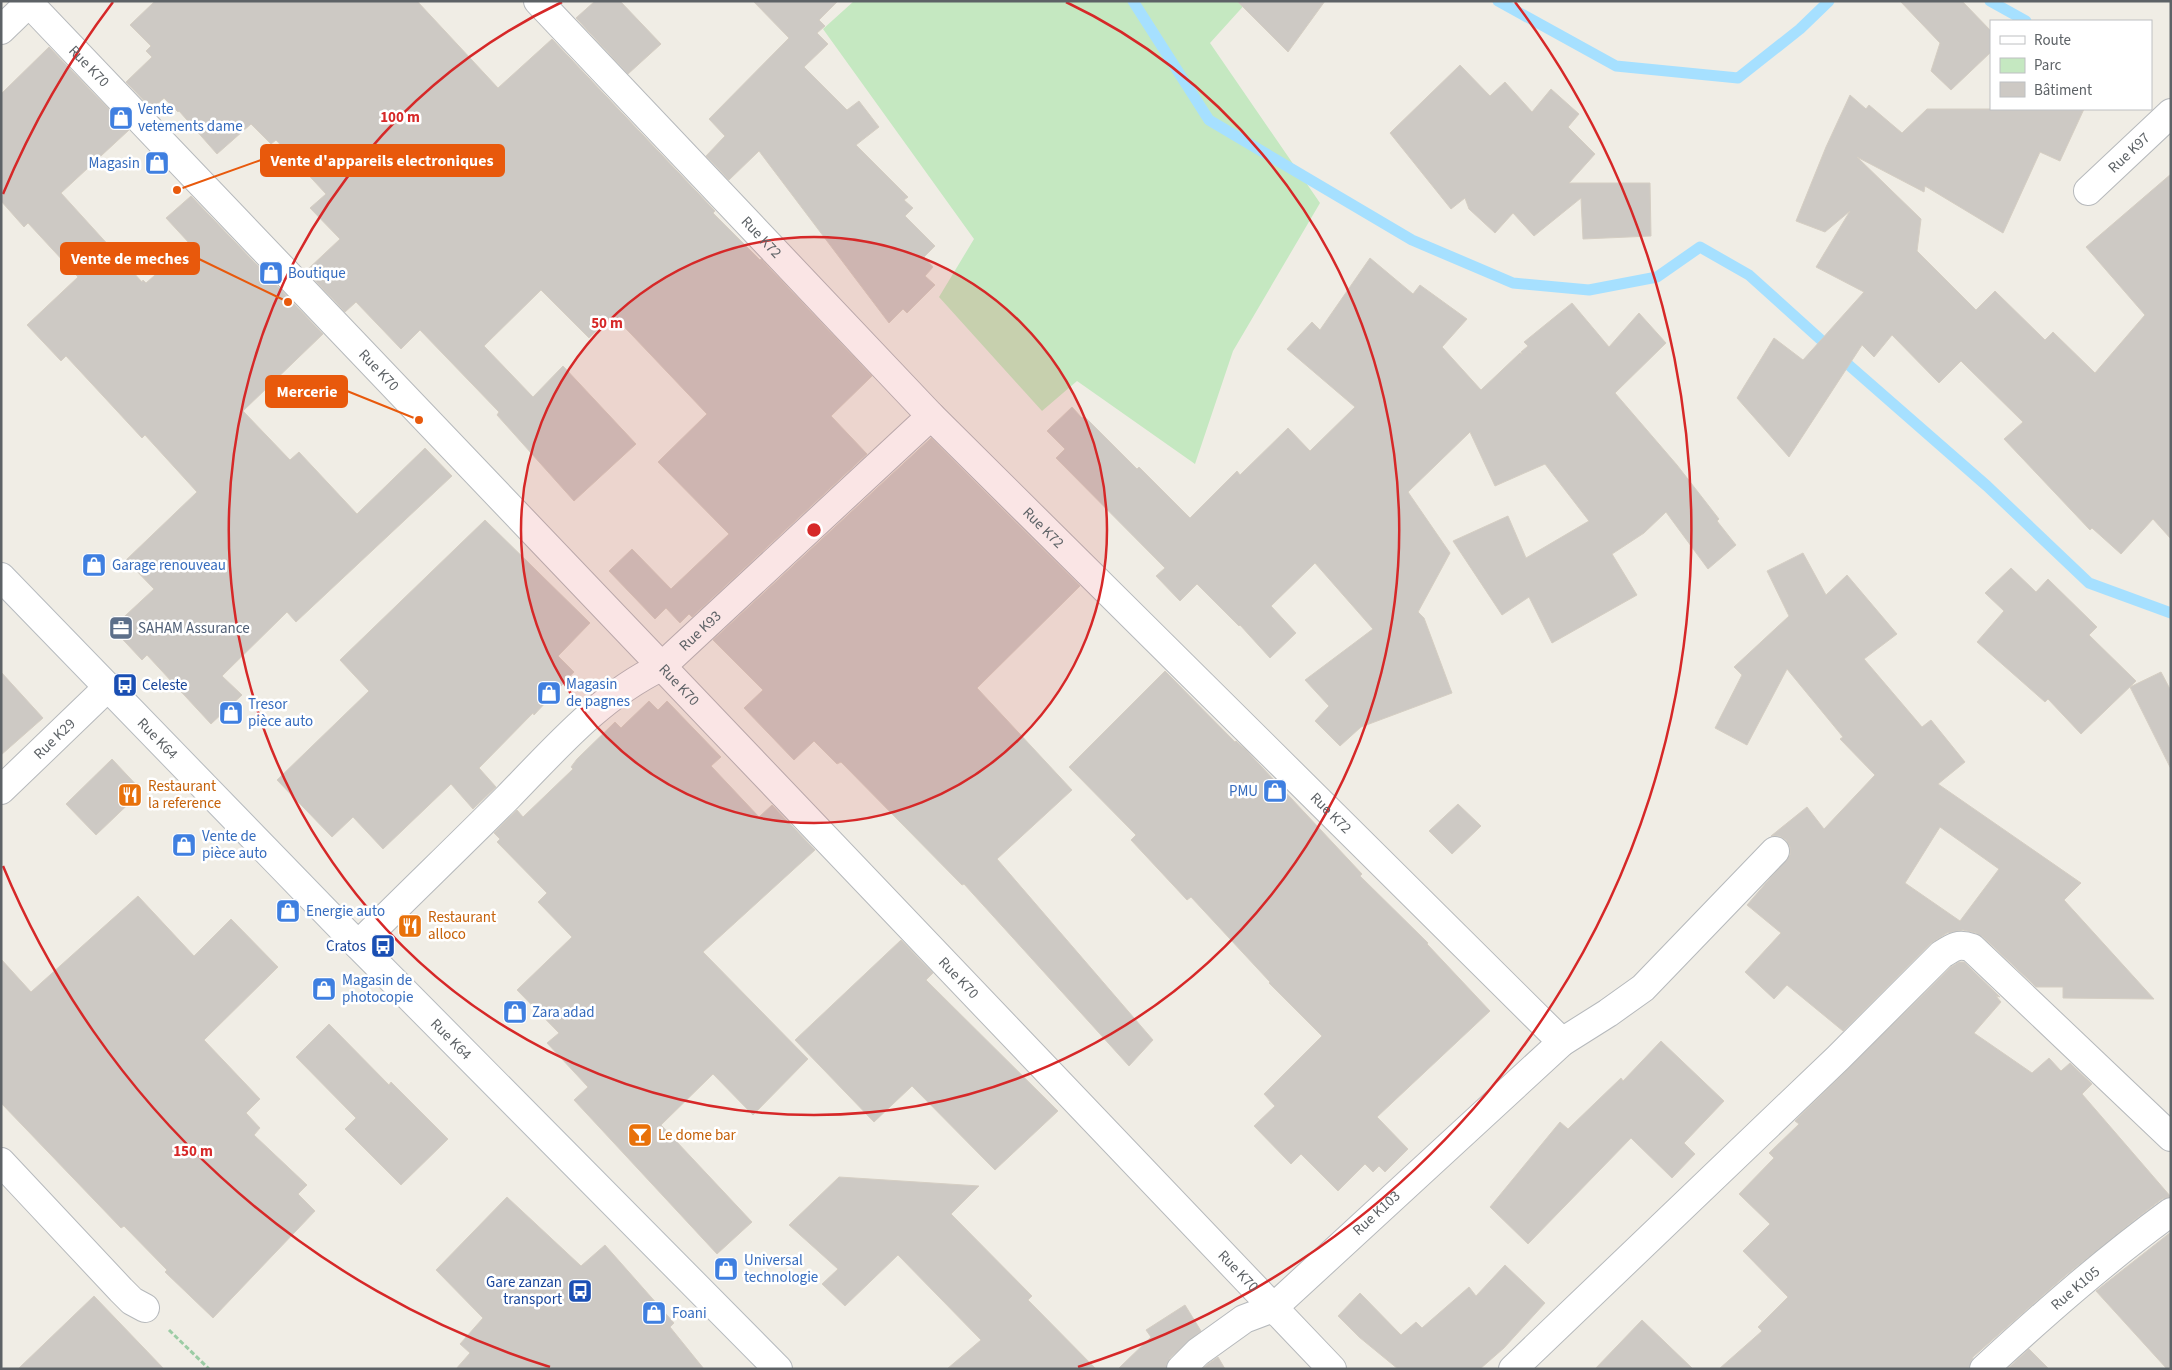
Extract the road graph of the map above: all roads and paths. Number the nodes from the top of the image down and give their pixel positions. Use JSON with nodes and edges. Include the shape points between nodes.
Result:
{"nodes":[{"id":1,"x":538,"y":1,"type":"edge"},
{"id":2,"x":29,"y":2,"type":"edge"},
{"id":3,"x":1,"y":30,"type":"edge"},
{"id":4,"x":2171,"y":113,"type":"edge"},
{"id":5,"x":2088,"y":191,"type":"dead end"},
{"id":6,"x":931,"y":416,"type":"junction"},
{"id":7,"x":1,"y":577,"type":"edge"},
{"id":8,"x":661,"y":667,"type":"junction"},
{"id":9,"x":108,"y":687,"type":"junction"},
{"id":10,"x":1,"y":790,"type":"edge"},
{"id":11,"x":1775,"y":851,"type":"dead end"},
{"id":12,"x":358,"y":944,"type":"junction"},
{"id":13,"x":1562,"y":1042,"type":"junction"},
{"id":14,"x":2171,"y":1137,"type":"edge"},
{"id":15,"x":1,"y":1162,"type":"edge"},
{"id":16,"x":2171,"y":1212,"type":"edge"},
{"id":17,"x":145,"y":1308,"type":"joint"},
{"id":18,"x":1273,"y":1308,"type":"junction"},
{"id":19,"x":209,"y":1369,"type":"edge"},
{"id":20,"x":778,"y":1369,"type":"edge"},
{"id":21,"x":1181,"y":1369,"type":"edge"},
{"id":22,"x":1332,"y":1369,"type":"edge"},
{"id":23,"x":1513,"y":1369,"type":"edge"},
{"id":24,"x":1984,"y":1369,"type":"edge"}],
"edges":[{"from":1,"to":6,"type":"street","name":"Rue K72"},
{"from":2,"to":3,"type":"street"},
{"from":2,"to":8,"type":"street","name":"Rue K70"},
{"from":4,"to":5,"type":"street","name":"Rue K97"},
{"from":6,"to":8,"type":"street","name":"Rue K93"},
{"from":6,"to":13,"type":"street","name":"Rue K72"},
{"from":7,"to":9,"type":"street","name":"Rue K64"},
{"from":8,"to":12,"type":"street","name":"Rue K93","via":[[636,679],[560,744]]},
{"from":8,"to":18,"type":"street","name":"Rue K70"},
{"from":9,"to":10,"type":"street","name":"Rue K29"},
{"from":9,"to":12,"type":"street","name":"Rue K64"},
{"from":11,"to":13,"type":"street","name":"Rue K103","via":[[1643,988]]},
{"from":12,"to":20,"type":"street","name":"Rue K64"},
{"from":13,"to":18,"type":"street","name":"Rue K103"},
{"from":14,"to":23,"type":"street","via":[[1972,948],[1954,945]]},
{"from":15,"to":17,"type":"street","via":[[121,1290]]},
{"from":16,"to":24,"type":"street","name":"Rue K105","via":[[2124,1246]]},
{"from":17,"to":19,"type":"path"},
{"from":18,"to":21,"type":"street","name":"Rue K103","via":[[1244,1319],[1198,1352]]},
{"from":18,"to":22,"type":"street","name":"Rue K70"}]}
